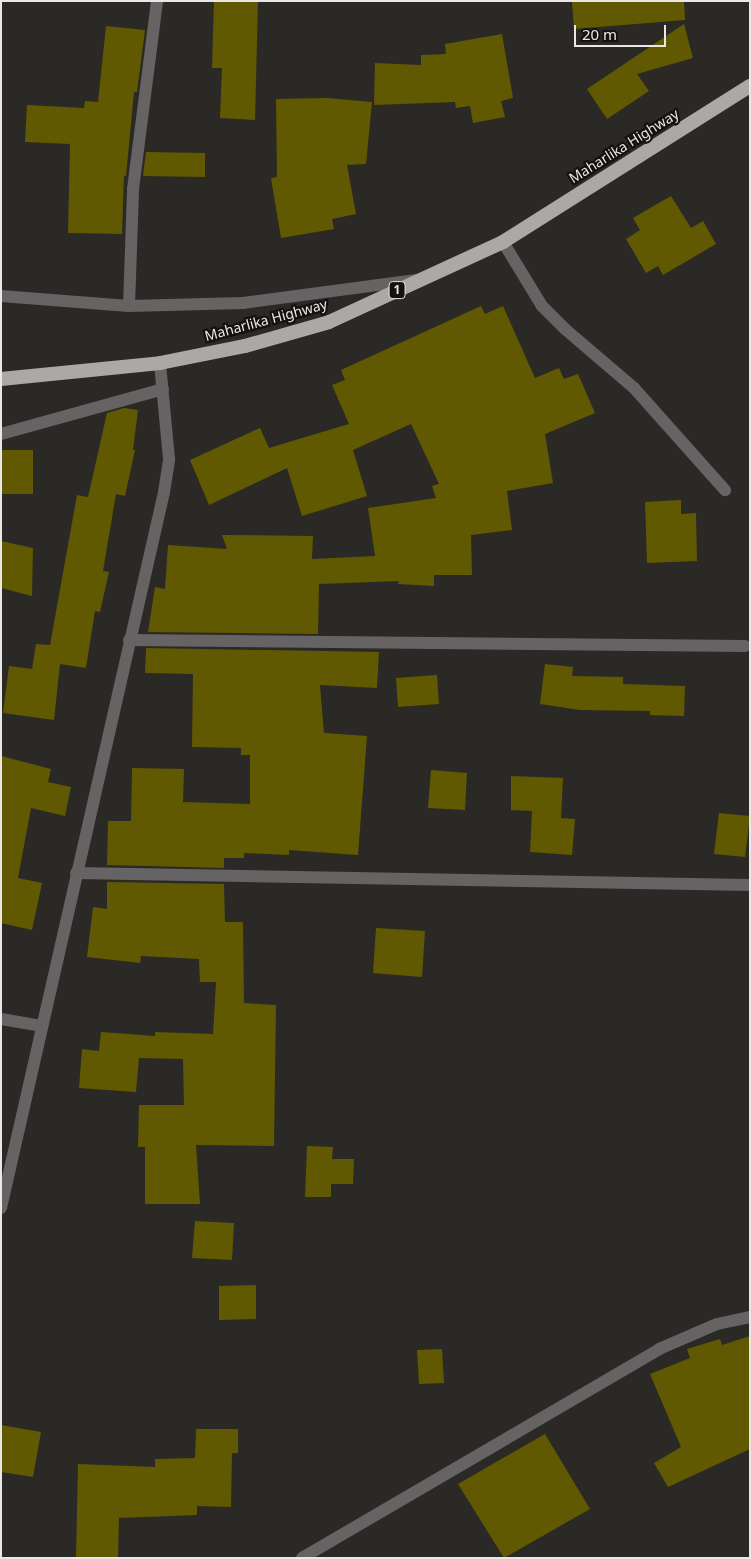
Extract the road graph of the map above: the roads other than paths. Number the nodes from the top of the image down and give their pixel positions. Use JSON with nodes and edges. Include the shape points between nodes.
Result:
{"nodes":[{"id":1,"x":157,"y":1,"type":"edge"},
{"id":2,"x":750,"y":86,"type":"edge"},
{"id":3,"x":503,"y":242,"type":"junction"},
{"id":4,"x":421,"y":279,"type":"junction"},
{"id":5,"x":1,"y":296,"type":"edge"},
{"id":6,"x":129,"y":306,"type":"junction"},
{"id":7,"x":160,"y":364,"type":"junction"},
{"id":8,"x":1,"y":380,"type":"edge"},
{"id":9,"x":163,"y":389,"type":"junction"},
{"id":10,"x":1,"y":434,"type":"edge"},
{"id":11,"x":725,"y":490,"type":"dead end"},
{"id":12,"x":129,"y":640,"type":"junction"},
{"id":13,"x":745,"y":646,"type":"dead end"},
{"id":14,"x":76,"y":873,"type":"junction"},
{"id":15,"x":750,"y":886,"type":"edge"},
{"id":16,"x":1,"y":1019,"type":"edge"},
{"id":17,"x":42,"y":1026,"type":"junction"},
{"id":18,"x":1,"y":1208,"type":"edge"},
{"id":19,"x":750,"y":1317,"type":"edge"},
{"id":20,"x":302,"y":1558,"type":"edge"}],
"edges":[{"from":1,"to":6,"type":"street","via":[[133,189]]},
{"from":2,"to":3,"type":"highway","name":"Maharlika Highway","number":"1"},
{"from":3,"to":4,"type":"highway","name":"Maharlika Highway","number":"1"},
{"from":3,"to":11,"type":"street","via":[[542,306],[634,388]]},
{"from":4,"to":6,"type":"street","via":[[242,303]]},
{"from":4,"to":7,"type":"highway","name":"Maharlika Highway","number":"1","via":[[329,322],[246,346]]},
{"from":5,"to":6,"type":"street"},
{"from":7,"to":8,"type":"highway","name":"Maharlika Highway","number":"1"},
{"from":7,"to":9,"type":"street"},
{"from":9,"to":10,"type":"street"},
{"from":9,"to":12,"type":"street","via":[[169,459]]},
{"from":12,"to":13,"type":"street"},
{"from":12,"to":14,"type":"street"},
{"from":14,"to":15,"type":"street"},
{"from":14,"to":17,"type":"street"},
{"from":16,"to":17,"type":"street"},
{"from":17,"to":18,"type":"street"},
{"from":19,"to":20,"type":"street","via":[[717,1324],[659,1349]]}]}
